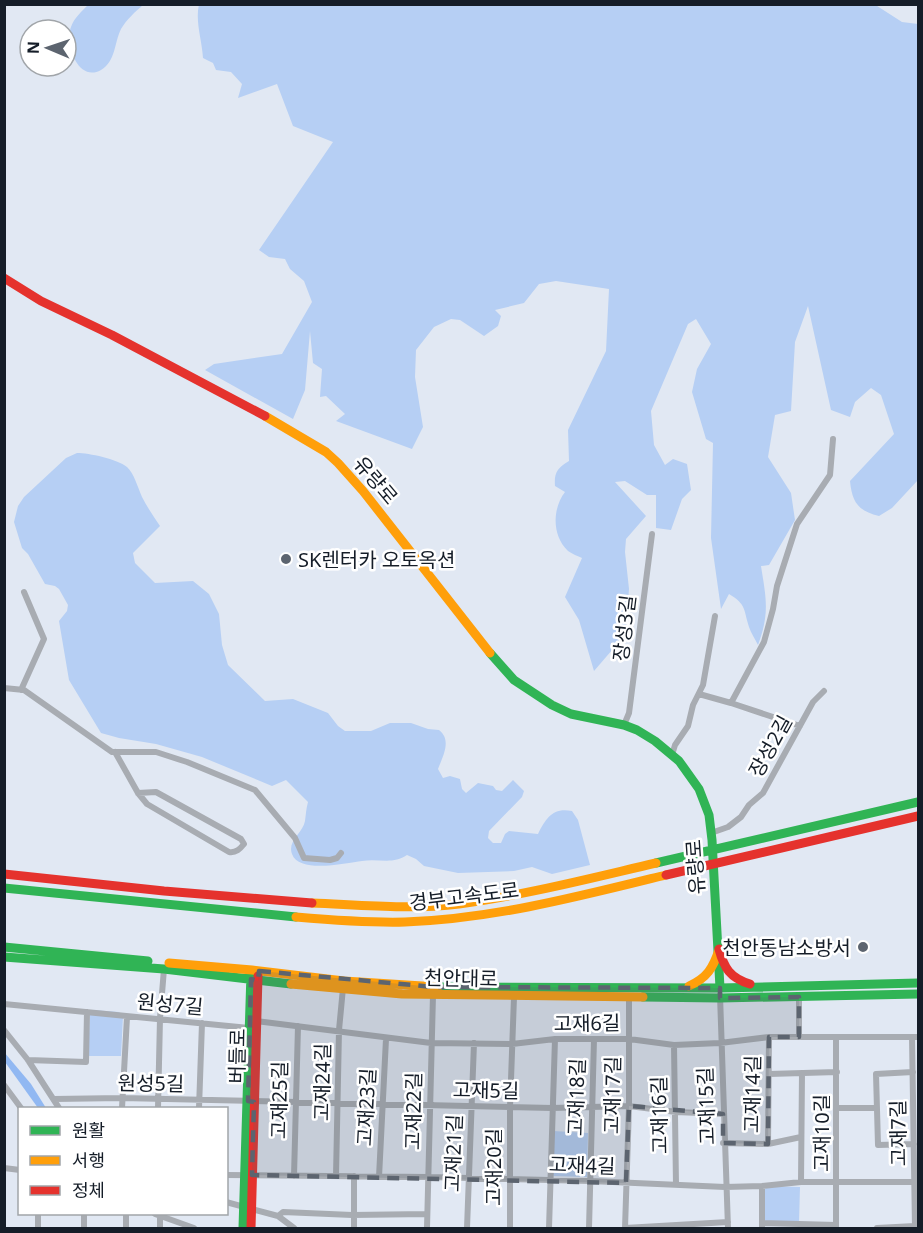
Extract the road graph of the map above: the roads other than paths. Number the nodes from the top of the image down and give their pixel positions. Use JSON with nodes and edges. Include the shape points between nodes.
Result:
{"nodes":[{"id":1,"x":4,"y":278,"type":"edge"},
{"id":2,"x":833,"y":439,"type":"dead end"},
{"id":3,"x":652,"y":534,"type":"dead end"},
{"id":4,"x":24,"y":592,"type":"dead end"},
{"id":5,"x":715,"y":616,"type":"dead end"},
{"id":6,"x":4,"y":687,"type":"edge"},
{"id":7,"x":21,"y":690,"type":"junction"},
{"id":8,"x":824,"y":691,"type":"dead end"},
{"id":9,"x":699,"y":694,"type":"junction"},
{"id":10,"x":731,"y":703,"type":"junction"},
{"id":11,"x":624,"y":725,"type":"junction"},
{"id":12,"x":800,"y":726,"type":"junction"},
{"id":13,"x":115,"y":752,"type":"junction"},
{"id":14,"x":672,"y":755,"type":"junction"},
{"id":15,"x":138,"y":794,"type":"junction"},
{"id":16,"x":918,"y":802,"type":"edge"},
{"id":17,"x":918,"y":816,"type":"edge"},
{"id":18,"x":711,"y":833,"type":"junction"},
{"id":19,"x":340,"y":853,"type":"dead end"},
{"id":20,"x":4,"y":874,"type":"edge"},
{"id":21,"x":4,"y":888,"type":"edge"},
{"id":22,"x":4,"y":947,"type":"edge"},
{"id":23,"x":719,"y":949,"type":"junction"},
{"id":24,"x":4,"y":957,"type":"edge"},
{"id":25,"x":164,"y":969,"type":"junction"},
{"id":26,"x":255,"y":975,"type":"junction"},
{"id":27,"x":918,"y":983,"type":"edge"},
{"id":28,"x":687,"y":987,"type":"junction"},
{"id":29,"x":762,"y":987,"type":"junction"},
{"id":30,"x":343,"y":988,"type":"junction"},
{"id":31,"x":720,"y":993,"type":"junction"},
{"id":32,"x":918,"y":994,"type":"edge"},
{"id":33,"x":433,"y":995,"type":"junction"},
{"id":34,"x":514,"y":997,"type":"junction"},
{"id":35,"x":629,"y":997,"type":"junction"},
{"id":36,"x":800,"y":997,"type":"junction"},
{"id":37,"x":4,"y":1004,"type":"edge"},
{"id":38,"x":87,"y":1012,"type":"junction"},
{"id":39,"x":127,"y":1017,"type":"junction"},
{"id":40,"x":160,"y":1018,"type":"junction"},
{"id":41,"x":202,"y":1023,"type":"junction"},
{"id":42,"x":253,"y":1024,"type":"junction"},
{"id":43,"x":298,"y":1026,"type":"junction"},
{"id":44,"x":4,"y":1030,"type":"edge"},
{"id":45,"x":339,"y":1030,"type":"junction"},
{"id":46,"x":769,"y":1037,"type":"junction"},
{"id":47,"x":799,"y":1037,"type":"junction"},
{"id":48,"x":915,"y":1037,"type":"edge"},
{"id":49,"x":836,"y":1038,"type":"junction"},
{"id":50,"x":386,"y":1039,"type":"junction"},
{"id":51,"x":555,"y":1039,"type":"junction"},
{"id":52,"x":629,"y":1039,"type":"junction"},
{"id":53,"x":594,"y":1040,"type":"junction"},
{"id":54,"x":431,"y":1043,"type":"junction"},
{"id":55,"x":474,"y":1043,"type":"junction"},
{"id":56,"x":720,"y":1043,"type":"junction"},
{"id":57,"x":512,"y":1044,"type":"junction"},
{"id":58,"x":674,"y":1045,"type":"junction"},
{"id":59,"x":28,"y":1060,"type":"junction"},
{"id":60,"x":837,"y":1072,"type":"junction"},
{"id":61,"x":913,"y":1072,"type":"junction"},
{"id":62,"x":802,"y":1073,"type":"junction"},
{"id":63,"x":769,"y":1074,"type":"junction"},
{"id":64,"x":5,"y":1086,"type":"edge"},
{"id":65,"x":122,"y":1098,"type":"junction"},
{"id":66,"x":54,"y":1099,"type":"junction"},
{"id":67,"x":158,"y":1099,"type":"junction"},
{"id":68,"x":199,"y":1100,"type":"junction"},
{"id":69,"x":251,"y":1101,"type":"junction"},
{"id":70,"x":295,"y":1102,"type":"junction"},
{"id":71,"x":338,"y":1102,"type":"junction"},
{"id":72,"x":383,"y":1104,"type":"junction"},
{"id":73,"x":430,"y":1105,"type":"junction"},
{"id":74,"x":471,"y":1106,"type":"junction"},
{"id":75,"x":592,"y":1106,"type":"junction"},
{"id":76,"x":629,"y":1106,"type":"junction"},
{"id":77,"x":20,"y":1107,"type":"edge"},
{"id":78,"x":58,"y":1107,"type":"edge"},
{"id":79,"x":122,"y":1107,"type":"edge"},
{"id":80,"x":158,"y":1107,"type":"edge"},
{"id":81,"x":199,"y":1107,"type":"edge"},
{"id":82,"x":510,"y":1107,"type":"junction"},
{"id":83,"x":552,"y":1108,"type":"junction"},
{"id":84,"x":838,"y":1108,"type":"junction"},
{"id":85,"x":877,"y":1108,"type":"junction"},
{"id":86,"x":676,"y":1112,"type":"junction"},
{"id":87,"x":916,"y":1112,"type":"edge"},
{"id":88,"x":723,"y":1114,"type":"junction"},
{"id":89,"x":801,"y":1137,"type":"junction"},
{"id":90,"x":723,"y":1143,"type":"junction"},
{"id":91,"x":768,"y":1144,"type":"junction"},
{"id":92,"x":914,"y":1144,"type":"junction"},
{"id":93,"x":228,"y":1175,"type":"edge"},
{"id":94,"x":249,"y":1175,"type":"junction"},
{"id":95,"x":294,"y":1176,"type":"junction"},
{"id":96,"x":336,"y":1176,"type":"junction"},
{"id":97,"x":354,"y":1176,"type":"junction"},
{"id":98,"x":379,"y":1177,"type":"junction"},
{"id":99,"x":428,"y":1177,"type":"junction"},
{"id":100,"x":468,"y":1178,"type":"junction"},
{"id":101,"x":510,"y":1179,"type":"junction"},
{"id":102,"x":549,"y":1180,"type":"junction"},
{"id":103,"x":590,"y":1181,"type":"junction"},
{"id":104,"x":801,"y":1182,"type":"junction"},
{"id":105,"x":917,"y":1182,"type":"edge"},
{"id":106,"x":626,"y":1183,"type":"junction"},
{"id":107,"x":837,"y":1183,"type":"junction"},
{"id":108,"x":676,"y":1185,"type":"junction"},
{"id":109,"x":762,"y":1186,"type":"junction"},
{"id":110,"x":725,"y":1187,"type":"junction"},
{"id":111,"x":228,"y":1203,"type":"edge"},
{"id":112,"x":248,"y":1211,"type":"junction"},
{"id":113,"x":427,"y":1214,"type":"junction"},
{"id":114,"x":158,"y":1215,"type":"edge"},
{"id":115,"x":352,"y":1215,"type":"junction"},
{"id":116,"x":278,"y":1216,"type":"junction"},
{"id":117,"x":728,"y":1225,"type":"edge"},
{"id":118,"x":762,"y":1226,"type":"edge"},
{"id":119,"x":799,"y":1227,"type":"edge"},
{"id":120,"x":836,"y":1227,"type":"edge"},
{"id":121,"x":160,"y":1228,"type":"edge"},
{"id":122,"x":194,"y":1228,"type":"edge"},
{"id":123,"x":243,"y":1228,"type":"edge"},
{"id":124,"x":251,"y":1228,"type":"edge"},
{"id":125,"x":294,"y":1228,"type":"edge"},
{"id":126,"x":354,"y":1228,"type":"edge"},
{"id":127,"x":427,"y":1228,"type":"edge"},
{"id":128,"x":467,"y":1228,"type":"edge"},
{"id":129,"x":510,"y":1228,"type":"edge"},
{"id":130,"x":549,"y":1228,"type":"edge"},
{"id":131,"x":589,"y":1228,"type":"edge"},
{"id":132,"x":625,"y":1228,"type":"edge"},
{"id":133,"x":877,"y":1228,"type":"edge"},
{"id":134,"x":915,"y":1228,"type":"edge"}],
"edges":[{"from":1,"to":11,"type":"main road","name":"유량로","via":[[41,301],[296,432],[326,452],[363,491],[514,680],[571,714]]},
{"from":2,"to":10,"type":"street","via":[[830,475],[797,524],[764,642]]},
{"from":3,"to":11,"type":"street","name":"장성3길","via":[[629,713]]},
{"from":4,"to":7,"type":"street","via":[[44,639]]},
{"from":5,"to":9,"type":"street"},
{"from":6,"to":7,"type":"street"},
{"from":7,"to":13,"type":"street"},
{"from":8,"to":12,"type":"street","name":"장성2길"},
{"from":9,"to":10,"type":"street"},
{"from":9,"to":14,"type":"street"},
{"from":10,"to":12,"type":"street"},
{"from":11,"to":14,"type":"main road","name":"유량로"},
{"from":12,"to":18,"type":"street","name":"장성2길","via":[[763,793],[741,817]]},
{"from":13,"to":15,"type":"street"},
{"from":13,"to":19,"type":"street","via":[[156,752],[255,790],[295,838],[304,858],[330,860]]},
{"from":14,"to":18,"type":"main road","name":"유량로","via":[[699,789]]},
{"from":15,"to":15,"type":"street","via":[[147,804],[229,852],[244,844],[156,792]]},
{"from":16,"to":20,"type":"main road","name":"경부고속도로","via":[[509,896],[407,907],[287,902]]},
{"from":17,"to":21,"type":"main road","name":"경부고속도로","via":[[587,894],[496,912],[404,922],[310,918]]},
{"from":18,"to":23,"type":"main road","name":"유량로"},
{"from":22,"to":26,"type":"main road","name":"천안대로"},
{"from":23,"to":28,"type":"main road","via":[[711,972]]},
{"from":23,"to":29,"type":"main road","via":[[726,972],[736,980]]},
{"from":23,"to":31,"type":"main road","name":"유량로"},
{"from":24,"to":25,"type":"main road","name":"천안대로"},
{"from":25,"to":26,"type":"main road","name":"천안대로"},
{"from":25,"to":40,"type":"street"},
{"from":26,"to":28,"type":"main road","name":"천안대로","via":[[434,987]]},
{"from":26,"to":30,"type":"main road","name":"천안대로"},
{"from":26,"to":42,"type":"main road","name":"버들로"},
{"from":27,"to":29,"type":"main road","name":"천안대로"},
{"from":28,"to":31,"type":"main road","name":"천안대로"},
{"from":29,"to":31,"type":"main road","name":"천안대로"},
{"from":30,"to":33,"type":"main road","name":"천안대로"},
{"from":30,"to":45,"type":"street","name":"고재24길"},
{"from":31,"to":35,"type":"main road","name":"천안대로"},
{"from":31,"to":36,"type":"main road","name":"천안대로"},
{"from":31,"to":56,"type":"street","name":"고재15길"},
{"from":32,"to":36,"type":"main road","name":"천안대로"},
{"from":33,"to":34,"type":"main road","name":"천안대로"},
{"from":33,"to":54,"type":"street","name":"고재22길"},
{"from":34,"to":35,"type":"main road","name":"천안대로"},
{"from":34,"to":57,"type":"street","name":"고재20길"},
{"from":35,"to":52,"type":"street","name":"고재17길"},
{"from":36,"to":47,"type":"street"},
{"from":37,"to":38,"type":"street","name":"원성7길"},
{"from":38,"to":39,"type":"street","name":"원성7길"},
{"from":38,"to":59,"type":"street","via":[[86,1062]]},
{"from":39,"to":40,"type":"street","name":"원성7길"},
{"from":39,"to":65,"type":"street"},
{"from":40,"to":41,"type":"street","name":"원성7길"},
{"from":40,"to":67,"type":"street"},
{"from":41,"to":42,"type":"street","name":"원성7길"},
{"from":41,"to":68,"type":"street"},
{"from":42,"to":43,"type":"street","name":"고재6길"},
{"from":42,"to":69,"type":"main road","name":"버들로"},
{"from":43,"to":45,"type":"street","name":"고재6길"},
{"from":43,"to":70,"type":"street","name":"고재25길"},
{"from":44,"to":59,"type":"street"},
{"from":45,"to":50,"type":"street","name":"고재6길"},
{"from":45,"to":71,"type":"street","name":"고재24길"},
{"from":46,"to":47,"type":"street","name":"고재6길"},
{"from":46,"to":56,"type":"street","name":"고재6길"},
{"from":46,"to":63,"type":"street","name":"고재14길"},
{"from":47,"to":49,"type":"street","name":"고재6길"},
{"from":48,"to":49,"type":"street","name":"고재6길"},
{"from":48,"to":61,"type":"street","name":"고재7길"},
{"from":49,"to":60,"type":"street","name":"고재10길"},
{"from":50,"to":54,"type":"street","name":"고재6길"},
{"from":50,"to":72,"type":"street","name":"고재23길"},
{"from":51,"to":53,"type":"street","name":"고재6길"},
{"from":51,"to":57,"type":"street","name":"고재6길"},
{"from":51,"to":83,"type":"street"},
{"from":52,"to":53,"type":"street","name":"고재6길"},
{"from":52,"to":58,"type":"street","name":"고재6길"},
{"from":52,"to":76,"type":"street","name":"고재17길"},
{"from":53,"to":75,"type":"street","name":"고재18길"},
{"from":54,"to":55,"type":"street","name":"고재6길"},
{"from":54,"to":73,"type":"street","name":"고재22길"},
{"from":55,"to":57,"type":"street","name":"고재6길"},
{"from":55,"to":74,"type":"street","name":"고재21길"},
{"from":56,"to":58,"type":"street","name":"고재6길"},
{"from":56,"to":88,"type":"street","name":"고재15길"},
{"from":57,"to":82,"type":"street","name":"고재20길"},
{"from":58,"to":86,"type":"street","name":"고재16길"},
{"from":59,"to":66,"type":"street"},
{"from":60,"to":62,"type":"street"},
{"from":60,"to":84,"type":"street","name":"고재10길"},
{"from":61,"to":85,"type":"street","via":[[876,1074]]},
{"from":61,"to":87,"type":"street","name":"고재7길"},
{"from":62,"to":63,"type":"street"},
{"from":62,"to":89,"type":"street"},
{"from":63,"to":91,"type":"street","name":"고재14길"},
{"from":64,"to":77,"type":"street"},
{"from":65,"to":66,"type":"street","name":"원성5길"},
{"from":65,"to":67,"type":"street","name":"원성5길"},
{"from":65,"to":79,"type":"street"},
{"from":66,"to":78,"type":"street"},
{"from":67,"to":68,"type":"street","name":"원성5길"},
{"from":67,"to":80,"type":"street"},
{"from":68,"to":69,"type":"street","name":"원성5길"},
{"from":68,"to":81,"type":"street"},
{"from":69,"to":70,"type":"street","name":"고재5길"},
{"from":69,"to":94,"type":"main road","name":"버들로"},
{"from":70,"to":71,"type":"street","name":"고재5길"},
{"from":70,"to":95,"type":"street","name":"고재25길"},
{"from":71,"to":72,"type":"street","name":"고재5길"},
{"from":71,"to":96,"type":"street","name":"고재24길"},
{"from":72,"to":73,"type":"street","name":"고재5길"},
{"from":72,"to":98,"type":"street","name":"고재23길"},
{"from":73,"to":74,"type":"street","name":"고재5길"},
{"from":73,"to":99,"type":"street","name":"고재22길"},
{"from":74,"to":82,"type":"street","name":"고재5길"},
{"from":74,"to":100,"type":"street","name":"고재21길"},
{"from":75,"to":76,"type":"street","name":"고재5길"},
{"from":75,"to":83,"type":"street","name":"고재5길"},
{"from":75,"to":103,"type":"street","name":"고재18길"},
{"from":76,"to":86,"type":"street","name":"고재5길"},
{"from":76,"to":106,"type":"street","name":"고재17길"},
{"from":82,"to":83,"type":"street","name":"고재5길"},
{"from":82,"to":101,"type":"street","name":"고재20길"},
{"from":83,"to":102,"type":"street"},
{"from":84,"to":85,"type":"street"},
{"from":84,"to":107,"type":"street","name":"고재10길"},
{"from":85,"to":92,"type":"street","via":[[878,1145]]},
{"from":86,"to":88,"type":"street","name":"고재5길"},
{"from":86,"to":108,"type":"street","name":"고재16길"},
{"from":87,"to":92,"type":"street","name":"고재7길"},
{"from":88,"to":90,"type":"street","name":"고재15길"},
{"from":89,"to":91,"type":"street"},
{"from":89,"to":104,"type":"street"},
{"from":90,"to":91,"type":"street","name":"고재14길"},
{"from":90,"to":110,"type":"street","name":"고재15길"},
{"from":92,"to":105,"type":"street","name":"고재7길"},
{"from":93,"to":94,"type":"street","name":"고재4길"},
{"from":94,"to":95,"type":"street","name":"고재4길"},
{"from":94,"to":112,"type":"main road","name":"버들로"},
{"from":95,"to":96,"type":"street","name":"고재4길"},
{"from":96,"to":97,"type":"street","name":"고재4길"},
{"from":97,"to":98,"type":"street","name":"고재4길"},
{"from":97,"to":115,"type":"street"},
{"from":98,"to":99,"type":"street","name":"고재4길"},
{"from":99,"to":100,"type":"street","name":"고재4길"},
{"from":99,"to":113,"type":"street","name":"고재22길"},
{"from":100,"to":101,"type":"street","name":"고재4길"},
{"from":100,"to":128,"type":"street","name":"고재21길"},
{"from":101,"to":102,"type":"street","name":"고재4길"},
{"from":101,"to":129,"type":"street","name":"고재20길"},
{"from":102,"to":103,"type":"street","name":"고재4길"},
{"from":102,"to":130,"type":"street"},
{"from":103,"to":106,"type":"street","name":"고재4길"},
{"from":103,"to":131,"type":"street","name":"고재18길"},
{"from":104,"to":107,"type":"street","name":"고재4길"},
{"from":104,"to":109,"type":"street","name":"고재4길"},
{"from":105,"to":107,"type":"street","name":"고재4길"},
{"from":105,"to":134,"type":"street","name":"고재7길"},
{"from":106,"to":108,"type":"street","name":"고재4길"},
{"from":106,"to":132,"type":"street","name":"고재17길"},
{"from":107,"to":120,"type":"street","name":"고재10길"},
{"from":108,"to":110,"type":"street","name":"고재4길"},
{"from":109,"to":110,"type":"street","name":"고재4길"},
{"from":109,"to":118,"type":"street"},
{"from":110,"to":117,"type":"street","name":"고재15길"},
{"from":111,"to":112,"type":"street"},
{"from":112,"to":116,"type":"street"},
{"from":112,"to":123,"type":"main road"},
{"from":112,"to":124,"type":"main road"},
{"from":113,"to":115,"type":"street"},
{"from":113,"to":127,"type":"street","name":"고재22길"},
{"from":114,"to":121,"type":"street"},
{"from":114,"to":122,"type":"street"},
{"from":115,"to":116,"type":"street","via":[[283,1212]]},
{"from":115,"to":126,"type":"street"},
{"from":116,"to":125,"type":"street"},
{"from":117,"to":132,"type":"street","name":"고재15길"},
{"from":118,"to":119,"type":"street"},
{"from":119,"to":120,"type":"street"},
{"from":133,"to":134,"type":"street"}]}
